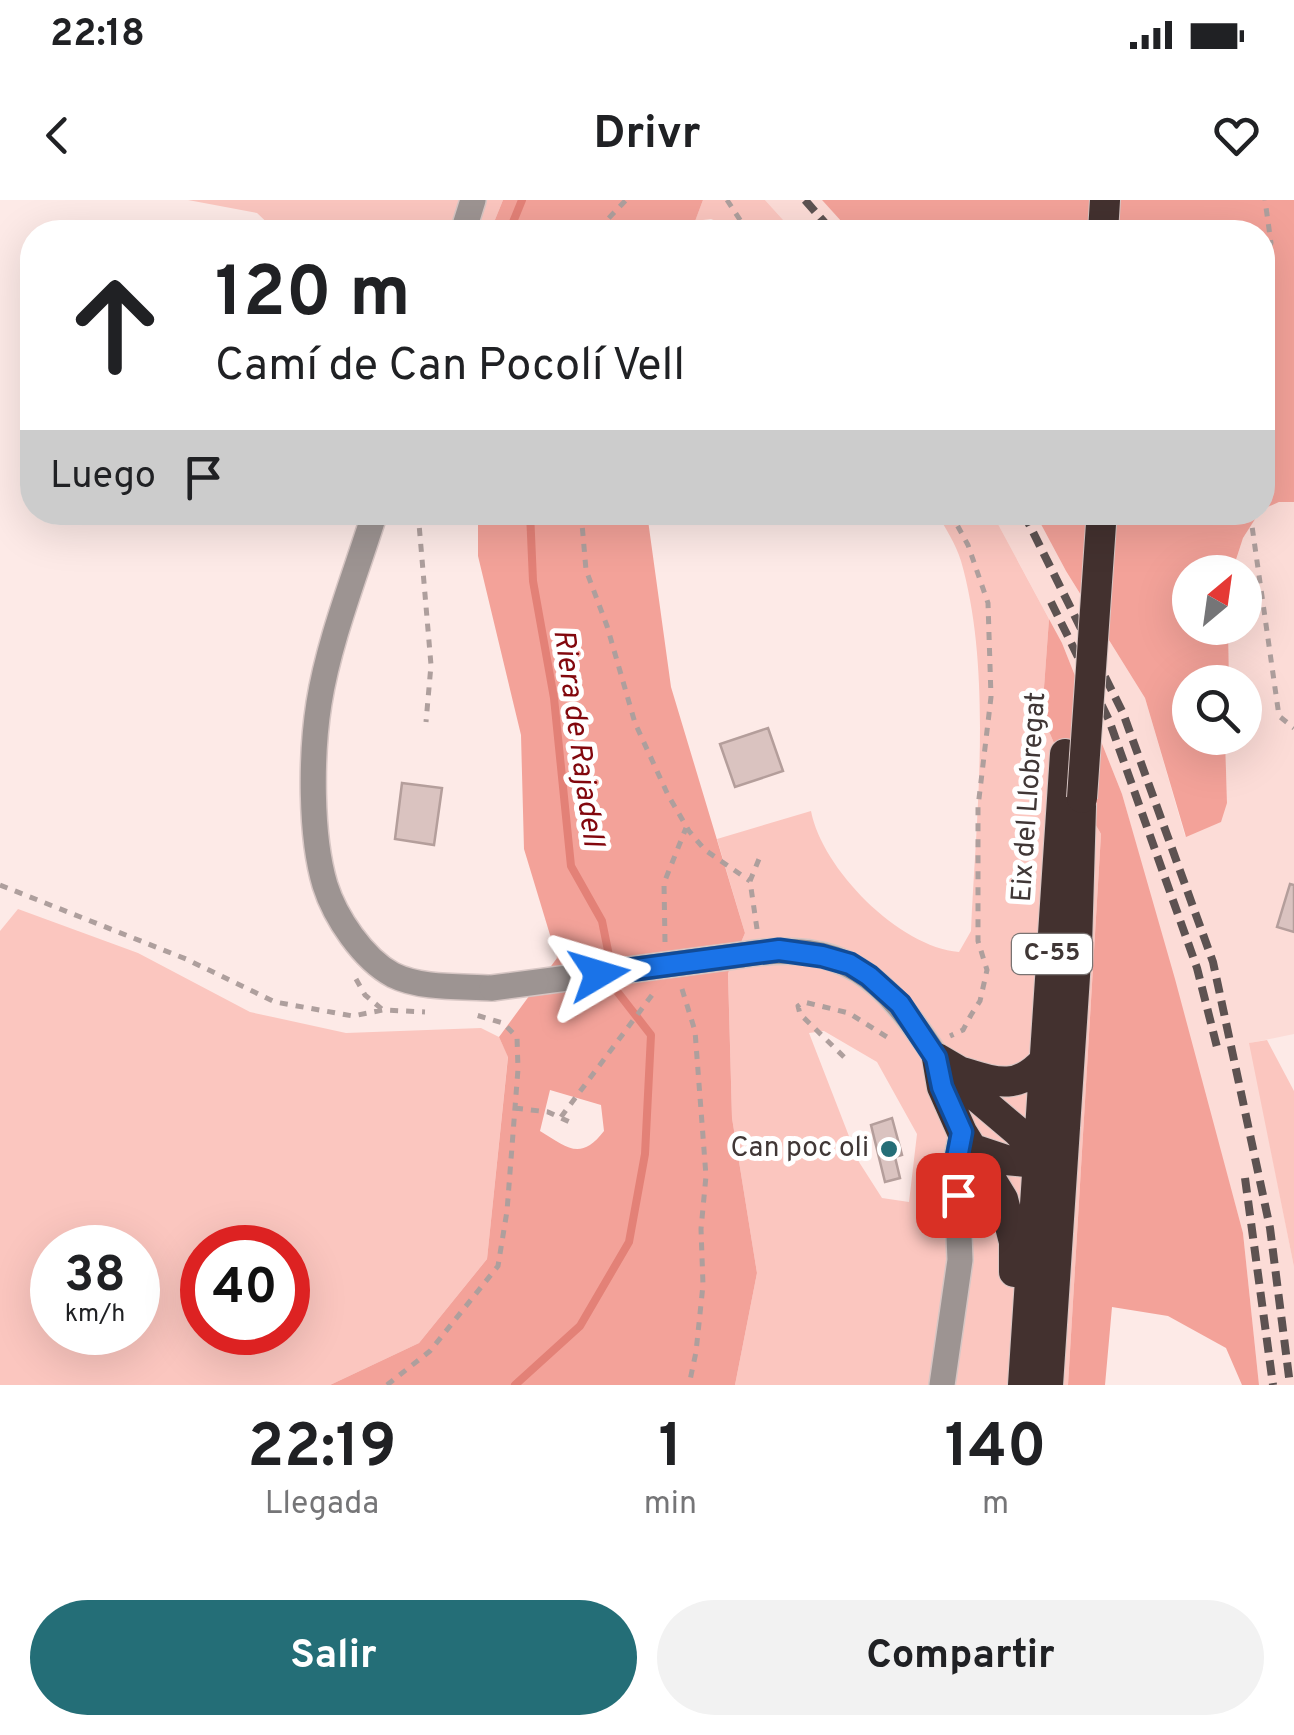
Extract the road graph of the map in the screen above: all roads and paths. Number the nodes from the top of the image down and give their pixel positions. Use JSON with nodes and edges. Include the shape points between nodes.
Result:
{"nodes":[{"id":1,"x":626,"y":200,"type":"edge"},
{"id":2,"x":606,"y":220,"type":"edge"},
{"id":3,"x":371,"y":525,"type":"edge"},
{"id":4,"x":419,"y":525,"type":"edge"},
{"id":5,"x":583,"y":525,"type":"edge"},
{"id":6,"x":957,"y":525,"type":"edge"},
{"id":7,"x":1094,"y":525,"type":"edge"},
{"id":8,"x":1095,"y":525,"type":"edge"},
{"id":9,"x":1252,"y":525,"type":"edge"},
{"id":10,"x":426,"y":722,"type":"dead end"},
{"id":11,"x":1294,"y":728,"type":"edge"},
{"id":12,"x":686,"y":826,"type":"junction"},
{"id":13,"x":759,"y":859,"type":"dead end"},
{"id":14,"x":750,"y":881,"type":"junction"},
{"id":15,"x":0,"y":884,"type":"edge"},
{"id":16,"x":756,"y":927,"type":"dead end"},
{"id":17,"x":665,"y":944,"type":"dead end"},
{"id":18,"x":674,"y":983,"type":"dead end"},
{"id":19,"x":658,"y":986,"type":"dead end"},
{"id":20,"x":440,"y":1013,"type":"dead end"},
{"id":21,"x":460,"y":1014,"type":"dead end"},
{"id":22,"x":884,"y":1033,"type":"dead end"},
{"id":23,"x":844,"y":1057,"type":"dead end"},
{"id":24,"x":941,"y":1058,"type":"junction"},
{"id":25,"x":1056,"y":1059,"type":"junction"},
{"id":26,"x":515,"y":1108,"type":"junction"},
{"id":27,"x":562,"y":1117,"type":"junction"},
{"id":28,"x":574,"y":1124,"type":"dead end"},
{"id":29,"x":968,"y":1141,"type":"junction"},
{"id":30,"x":1039,"y":1153,"type":"junction"},
{"id":31,"x":1040,"y":1298,"type":"junction"},
{"id":32,"x":387,"y":1385,"type":"edge"},
{"id":33,"x":689,"y":1385,"type":"edge"},
{"id":34,"x":942,"y":1385,"type":"edge"},
{"id":35,"x":1023,"y":1385,"type":"edge"},
{"id":36,"x":1048,"y":1385,"type":"edge"}],
"edges":[{"from":1,"to":2,"type":"path"},
{"from":3,"to":24,"type":"street","bridge":true,"via":[[319,702],[315,756],[326,886],[361,948],[394,975],[492,988],[800,952],[850,964],[888,990]]},
{"from":4,"to":10,"type":"path","via":[[431,665]]},
{"from":5,"to":12,"type":"path","via":[[586,570],[635,723]]},
{"from":6,"to":24,"type":"path","via":[[990,614],[992,697],[978,807],[978,940],[987,970],[980,1000]]},
{"from":7,"to":25,"type":"highway","name":"Eix del Llobregat","number":"C-55","via":[[1065,754]]},
{"from":8,"to":25,"type":"highway","name":"Eix del Llobregat","number":"C-55","bridge":true,"via":[[1077,946]]},
{"from":9,"to":11,"type":"path","via":[[1279,716]]},
{"from":12,"to":14,"type":"path","via":[[705,850]]},
{"from":12,"to":17,"type":"path","via":[[664,882]]},
{"from":13,"to":14,"type":"path"},
{"from":14,"to":16,"type":"path"},
{"from":15,"to":20,"type":"path","via":[[275,1002],[354,1016]]},
{"from":18,"to":33,"type":"path","via":[[687,999],[695,1031],[706,1176],[703,1284]]},
{"from":19,"to":27,"type":"path"},
{"from":21,"to":26,"type":"path","via":[[503,1023],[517,1037]]},
{"from":22,"to":23,"type":"path","via":[[850,1013],[798,1006]]},
{"from":24,"to":25,"type":"highway","via":[[1004,1082],[1020,1082]]},
{"from":24,"to":29,"type":"highway","via":[[942,1087]]},
{"from":24,"to":30,"type":"highway"},
{"from":25,"to":30,"type":"highway","via":[[1053,1138]]},
{"from":25,"to":31,"type":"highway","name":"Eix del Llobregat","number":"C-55","via":[[1064,1154]]},
{"from":26,"to":27,"type":"path"},
{"from":26,"to":32,"type":"path","via":[[498,1266],[430,1351]]},
{"from":27,"to":28,"type":"path"},
{"from":29,"to":30,"type":"highway","via":[[1016,1161]]},
{"from":29,"to":31,"type":"highway","via":[[1003,1200],[1014,1273]]},
{"from":29,"to":34,"type":"street","via":[[956,1163],[960,1260]]},
{"from":30,"to":31,"type":"highway","via":[[1051,1169]]},
{"from":31,"to":35,"type":"highway","name":"Eix del Llobregat","number":"C-55"},
{"from":31,"to":36,"type":"highway","name":"Eix del Llobregat","number":"C-55"}]}
